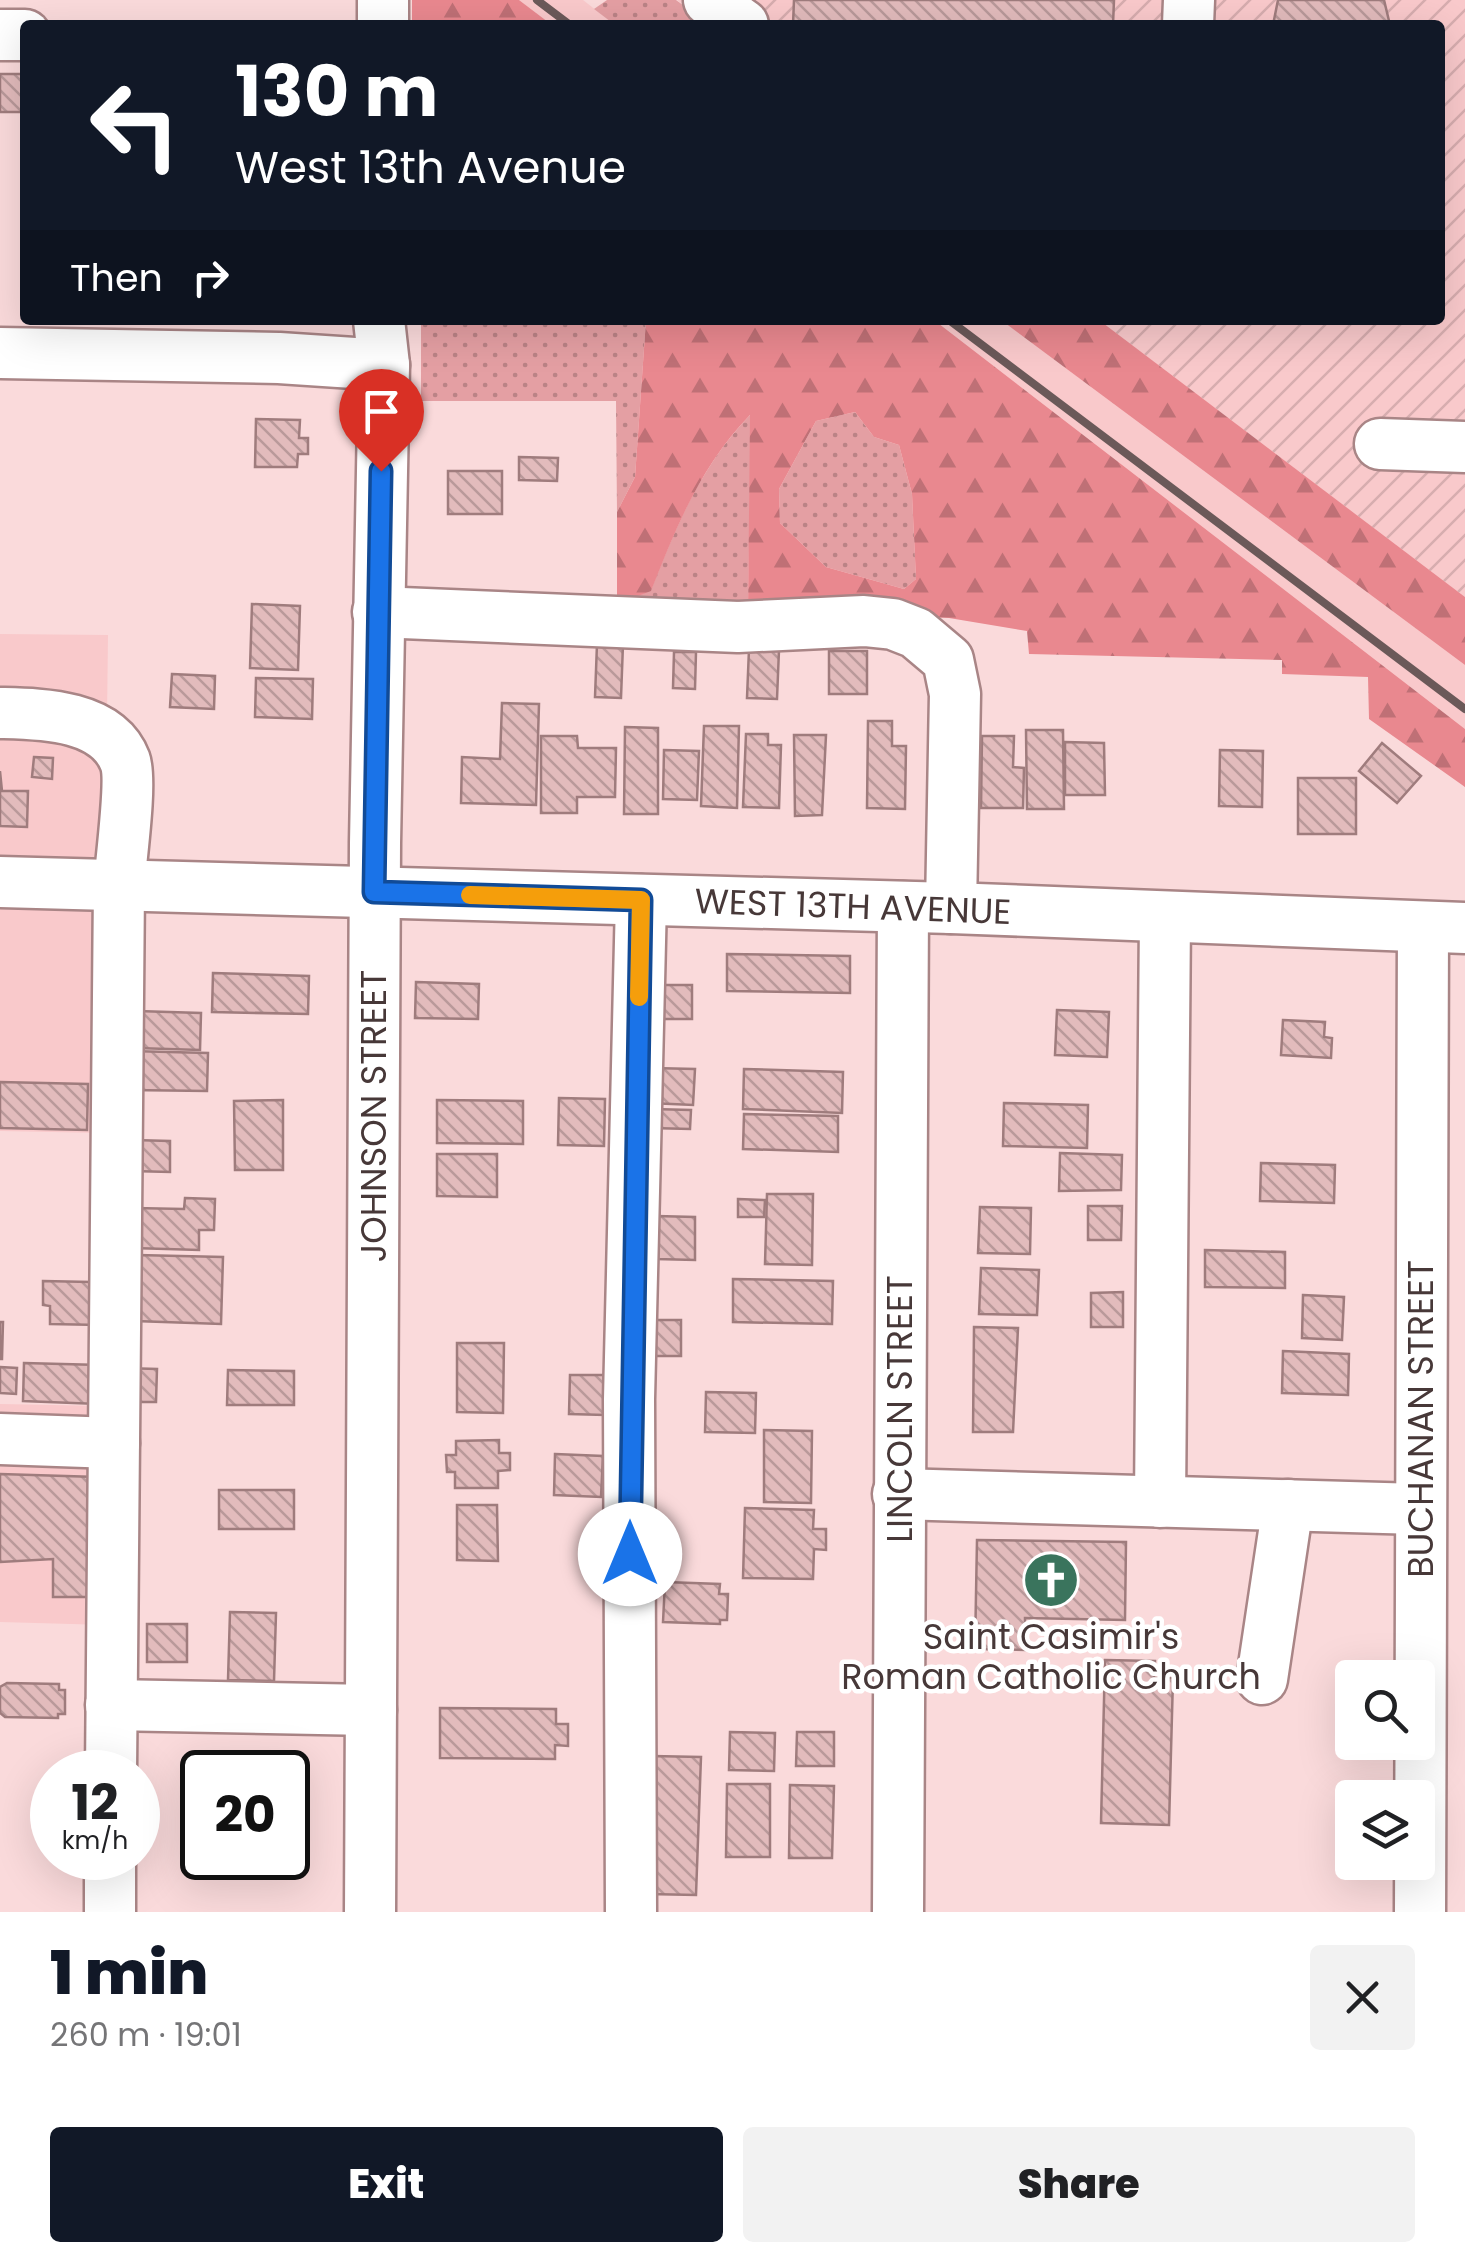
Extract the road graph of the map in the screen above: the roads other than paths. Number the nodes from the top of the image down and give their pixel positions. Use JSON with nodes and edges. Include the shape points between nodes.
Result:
{"nodes":[{"id":1,"x":709,"y":0,"type":"edge"},
{"id":2,"x":735,"y":20,"type":"edge"},
{"id":3,"x":127,"y":338,"type":"edge"},
{"id":4,"x":382,"y":343,"type":"edge"},
{"id":5,"x":0,"y":353,"type":"edge"},
{"id":6,"x":1380,"y":444,"type":"dead end"},
{"id":7,"x":1465,"y":447,"type":"edge"},
{"id":8,"x":378,"y":612,"type":"junction"},
{"id":9,"x":0,"y":713,"type":"edge"},
{"id":10,"x":0,"y":882,"type":"edge"},
{"id":11,"x":119,"y":886,"type":"junction"},
{"id":12,"x":374,"y":892,"type":"junction"},
{"id":13,"x":641,"y":900,"type":"junction"},
{"id":14,"x":927,"y":908,"type":"junction"},
{"id":15,"x":1166,"y":917,"type":"junction"},
{"id":16,"x":1444,"y":927,"type":"edge"},
{"id":17,"x":0,"y":1440,"type":"edge"},
{"id":18,"x":114,"y":1443,"type":"junction"},
{"id":19,"x":898,"y":1494,"type":"junction"},
{"id":20,"x":1160,"y":1502,"type":"junction"},
{"id":21,"x":1288,"y":1505,"type":"junction"},
{"id":22,"x":1420,"y":1509,"type":"junction"},
{"id":23,"x":1262,"y":1679,"type":"dead end"},
{"id":24,"x":1443,"y":1702,"type":"edge"},
{"id":25,"x":112,"y":1705,"type":"junction"},
{"id":26,"x":371,"y":1710,"type":"junction"},
{"id":27,"x":111,"y":1750,"type":"edge"},
{"id":28,"x":110,"y":1880,"type":"edge"},
{"id":29,"x":110,"y":1912,"type":"edge"},
{"id":30,"x":370,"y":1912,"type":"edge"},
{"id":31,"x":630,"y":1912,"type":"edge"},
{"id":32,"x":898,"y":1912,"type":"edge"},
{"id":33,"x":1420,"y":1912,"type":"edge"}],
"edges":[{"from":1,"to":2,"type":"street"},
{"from":3,"to":4,"type":"street"},
{"from":3,"to":5,"type":"street"},
{"from":4,"to":8,"type":"street","name":"JOHNSON STREET"},
{"from":6,"to":7,"type":"street"},
{"from":8,"to":12,"type":"street","name":"JOHNSON STREET"},
{"from":8,"to":14,"type":"street","name":"LINCOLN STREET","via":[[738,627],[864,621],[916,633],[948,660],[955,694]]},
{"from":9,"to":11,"type":"street","via":[[72,719],[105,737],[124,759]]},
{"from":10,"to":11,"type":"street","name":"WEST 13TH AVENUE"},
{"from":11,"to":12,"type":"street","name":"WEST 13TH AVENUE"},
{"from":11,"to":18,"type":"street"},
{"from":12,"to":13,"type":"street","name":"WEST 13TH AVENUE"},
{"from":12,"to":26,"type":"street","name":"JOHNSON STREET"},
{"from":13,"to":14,"type":"street","name":"WEST 13TH AVENUE"},
{"from":13,"to":31,"type":"street","via":[[629,1399]]},
{"from":14,"to":15,"type":"street","name":"WEST 13TH AVENUE"},
{"from":14,"to":19,"type":"street","name":"LINCOLN STREET"},
{"from":15,"to":16,"type":"street","name":"WEST 13TH AVENUE"},
{"from":15,"to":20,"type":"street"},
{"from":16,"to":22,"type":"street","name":"BUCHANAN STREET"},
{"from":17,"to":18,"type":"street"},
{"from":18,"to":25,"type":"street"},
{"from":19,"to":20,"type":"street"},
{"from":19,"to":32,"type":"street","name":"LINCOLN STREET"},
{"from":20,"to":21,"type":"street"},
{"from":21,"to":22,"type":"street"},
{"from":21,"to":23,"type":"street"},
{"from":22,"to":24,"type":"street","name":"BUCHANAN STREET"},
{"from":24,"to":33,"type":"street","name":"BUCHANAN STREET"},
{"from":25,"to":26,"type":"street"},
{"from":25,"to":27,"type":"street"},
{"from":26,"to":30,"type":"street","name":"JOHNSON STREET"},
{"from":28,"to":29,"type":"street"}]}
